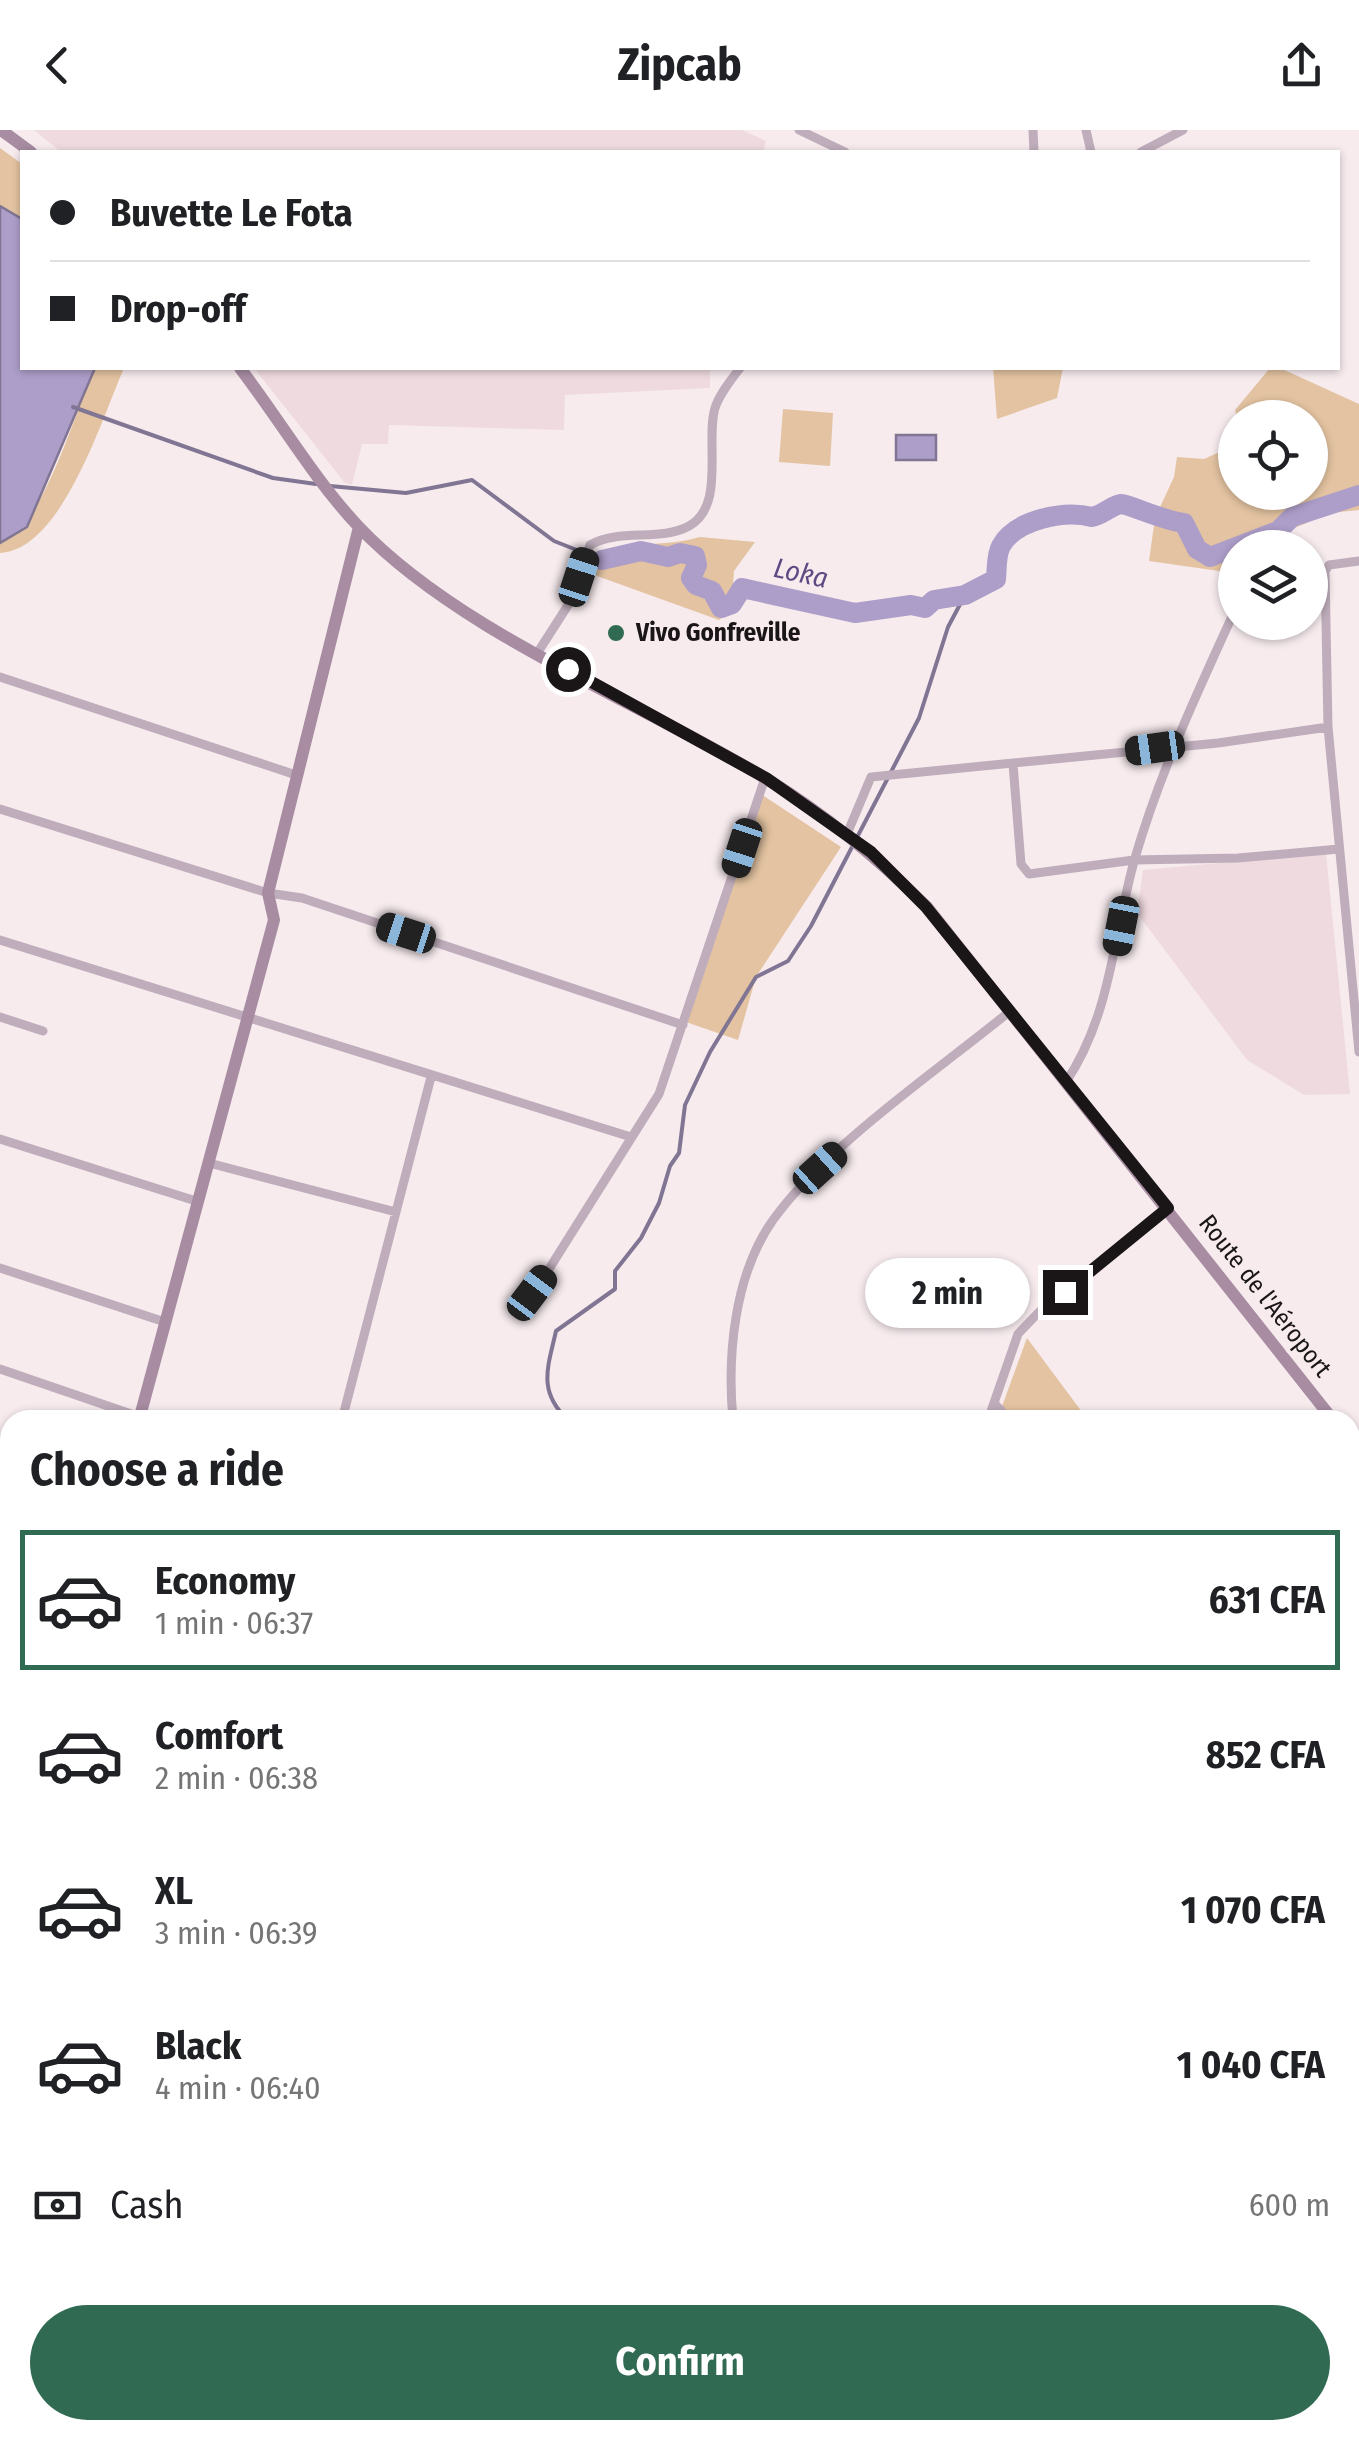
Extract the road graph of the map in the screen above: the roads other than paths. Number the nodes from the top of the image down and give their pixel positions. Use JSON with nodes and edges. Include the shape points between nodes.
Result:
{"nodes":[{"id":1,"x":1,"y":130,"type":"edge"},
{"id":2,"x":799,"y":130,"type":"edge"},
{"id":3,"x":1183,"y":130,"type":"edge"},
{"id":4,"x":28,"y":150,"type":"edge"},
{"id":5,"x":841,"y":150,"type":"edge"},
{"id":6,"x":1144,"y":150,"type":"edge"},
{"id":7,"x":241,"y":370,"type":"edge"},
{"id":8,"x":739,"y":370,"type":"edge"},
{"id":9,"x":358,"y":527,"type":"junction"},
{"id":10,"x":1359,"y":561,"type":"edge"},
{"id":11,"x":1222,"y":640,"type":"edge"},
{"id":12,"x":538,"y":652,"type":"junction"},
{"id":13,"x":0,"y":677,"type":"edge"},
{"id":14,"x":1328,"y":727,"type":"junction"},
{"id":15,"x":1174,"y":747,"type":"junction"},
{"id":16,"x":1013,"y":764,"type":"junction"},
{"id":17,"x":296,"y":775,"type":"junction"},
{"id":18,"x":766,"y":778,"type":"junction"},
{"id":19,"x":0,"y":808,"type":"edge"},
{"id":20,"x":847,"y":834,"type":"junction"},
{"id":21,"x":1340,"y":849,"type":"junction"},
{"id":22,"x":1134,"y":860,"type":"junction"},
{"id":23,"x":268,"y":893,"type":"junction"},
{"id":24,"x":0,"y":940,"type":"edge"},
{"id":25,"x":1009,"y":1012,"type":"junction"},
{"id":26,"x":244,"y":1017,"type":"junction"},
{"id":27,"x":0,"y":1018,"type":"edge"},
{"id":28,"x":683,"y":1024,"type":"junction"},
{"id":29,"x":1358,"y":1027,"type":"edge"},
{"id":30,"x":43,"y":1032,"type":"dead end"},
{"id":31,"x":1359,"y":1052,"type":"edge"},
{"id":32,"x":431,"y":1078,"type":"junction"},
{"id":33,"x":1066,"y":1082,"type":"junction"},
{"id":34,"x":631,"y":1137,"type":"junction"},
{"id":35,"x":0,"y":1139,"type":"edge"},
{"id":36,"x":209,"y":1163,"type":"junction"},
{"id":37,"x":196,"y":1201,"type":"junction"},
{"id":38,"x":1168,"y":1208,"type":"junction"},
{"id":39,"x":396,"y":1212,"type":"junction"},
{"id":40,"x":0,"y":1268,"type":"edge"},
{"id":41,"x":519,"y":1296,"type":"dead end"},
{"id":42,"x":166,"y":1322,"type":"junction"},
{"id":43,"x":0,"y":1369,"type":"edge"},
{"id":44,"x":994,"y":1402,"type":"junction"},
{"id":45,"x":117,"y":1410,"type":"edge"},
{"id":46,"x":142,"y":1410,"type":"edge"},
{"id":47,"x":345,"y":1410,"type":"edge"},
{"id":48,"x":732,"y":1410,"type":"edge"},
{"id":49,"x":991,"y":1410,"type":"edge"},
{"id":50,"x":1001,"y":1410,"type":"edge"},
{"id":51,"x":1325,"y":1410,"type":"edge"}],
"edges":[{"from":1,"to":4,"type":"main road"},
{"from":2,"to":5,"type":"street"},
{"from":3,"to":6,"type":"street"},
{"from":7,"to":9,"type":"main road","name":"Route de l'Aéroport"},
{"from":8,"to":12,"type":"street","via":[[714,410],[708,504],[698,521],[684,530],[590,544],[572,599]]},
{"from":9,"to":12,"type":"main road","name":"Route de l'Aéroport","via":[[453,602]]},
{"from":9,"to":17,"type":"main road"},
{"from":10,"to":14,"type":"street","via":[[1324,570]]},
{"from":11,"to":15,"type":"street"},
{"from":12,"to":18,"type":"main road","name":"Route de l'Aéroport"},
{"from":13,"to":17,"type":"street"},
{"from":14,"to":15,"type":"street"},
{"from":14,"to":21,"type":"street"},
{"from":15,"to":16,"type":"street"},
{"from":15,"to":22,"type":"street"},
{"from":16,"to":20,"type":"street","via":[[871,777]]},
{"from":16,"to":22,"type":"street","via":[[1021,864],[1028,874]]},
{"from":17,"to":23,"type":"main road"},
{"from":18,"to":20,"type":"main road","name":"Route de l'Aéroport"},
{"from":18,"to":28,"type":"street"},
{"from":19,"to":23,"type":"street"},
{"from":20,"to":25,"type":"main road","name":"Route de l'Aéroport","via":[[926,907]]},
{"from":21,"to":22,"type":"street"},
{"from":21,"to":29,"type":"street"},
{"from":22,"to":33,"type":"street","via":[[1108,992]]},
{"from":23,"to":26,"type":"main road","via":[[274,920]]},
{"from":23,"to":28,"type":"street","via":[[302,898]]},
{"from":24,"to":26,"type":"street"},
{"from":25,"to":33,"type":"main road","name":"Route de l'Aéroport"},
{"from":25,"to":48,"type":"street","via":[[837,1154],[770,1223],[734,1323]]},
{"from":26,"to":32,"type":"street"},
{"from":26,"to":36,"type":"main road"},
{"from":27,"to":30,"type":"street"},
{"from":28,"to":34,"type":"street","via":[[659,1094]]},
{"from":29,"to":31,"type":"street"},
{"from":32,"to":34,"type":"street"},
{"from":32,"to":39,"type":"street"},
{"from":33,"to":38,"type":"main road","name":"Route de l'Aéroport"},
{"from":34,"to":41,"type":"street","via":[[544,1277],[532,1293]]},
{"from":35,"to":37,"type":"street"},
{"from":36,"to":37,"type":"main road"},
{"from":36,"to":39,"type":"street"},
{"from":37,"to":42,"type":"main road"},
{"from":38,"to":44,"type":"street","via":[[1018,1334]]},
{"from":38,"to":51,"type":"main road","name":"Route de l'Aéroport"},
{"from":39,"to":47,"type":"street"},
{"from":40,"to":42,"type":"street"},
{"from":42,"to":46,"type":"main road"},
{"from":43,"to":45,"type":"street"},
{"from":44,"to":49,"type":"street"},
{"from":44,"to":50,"type":"street"}]}
